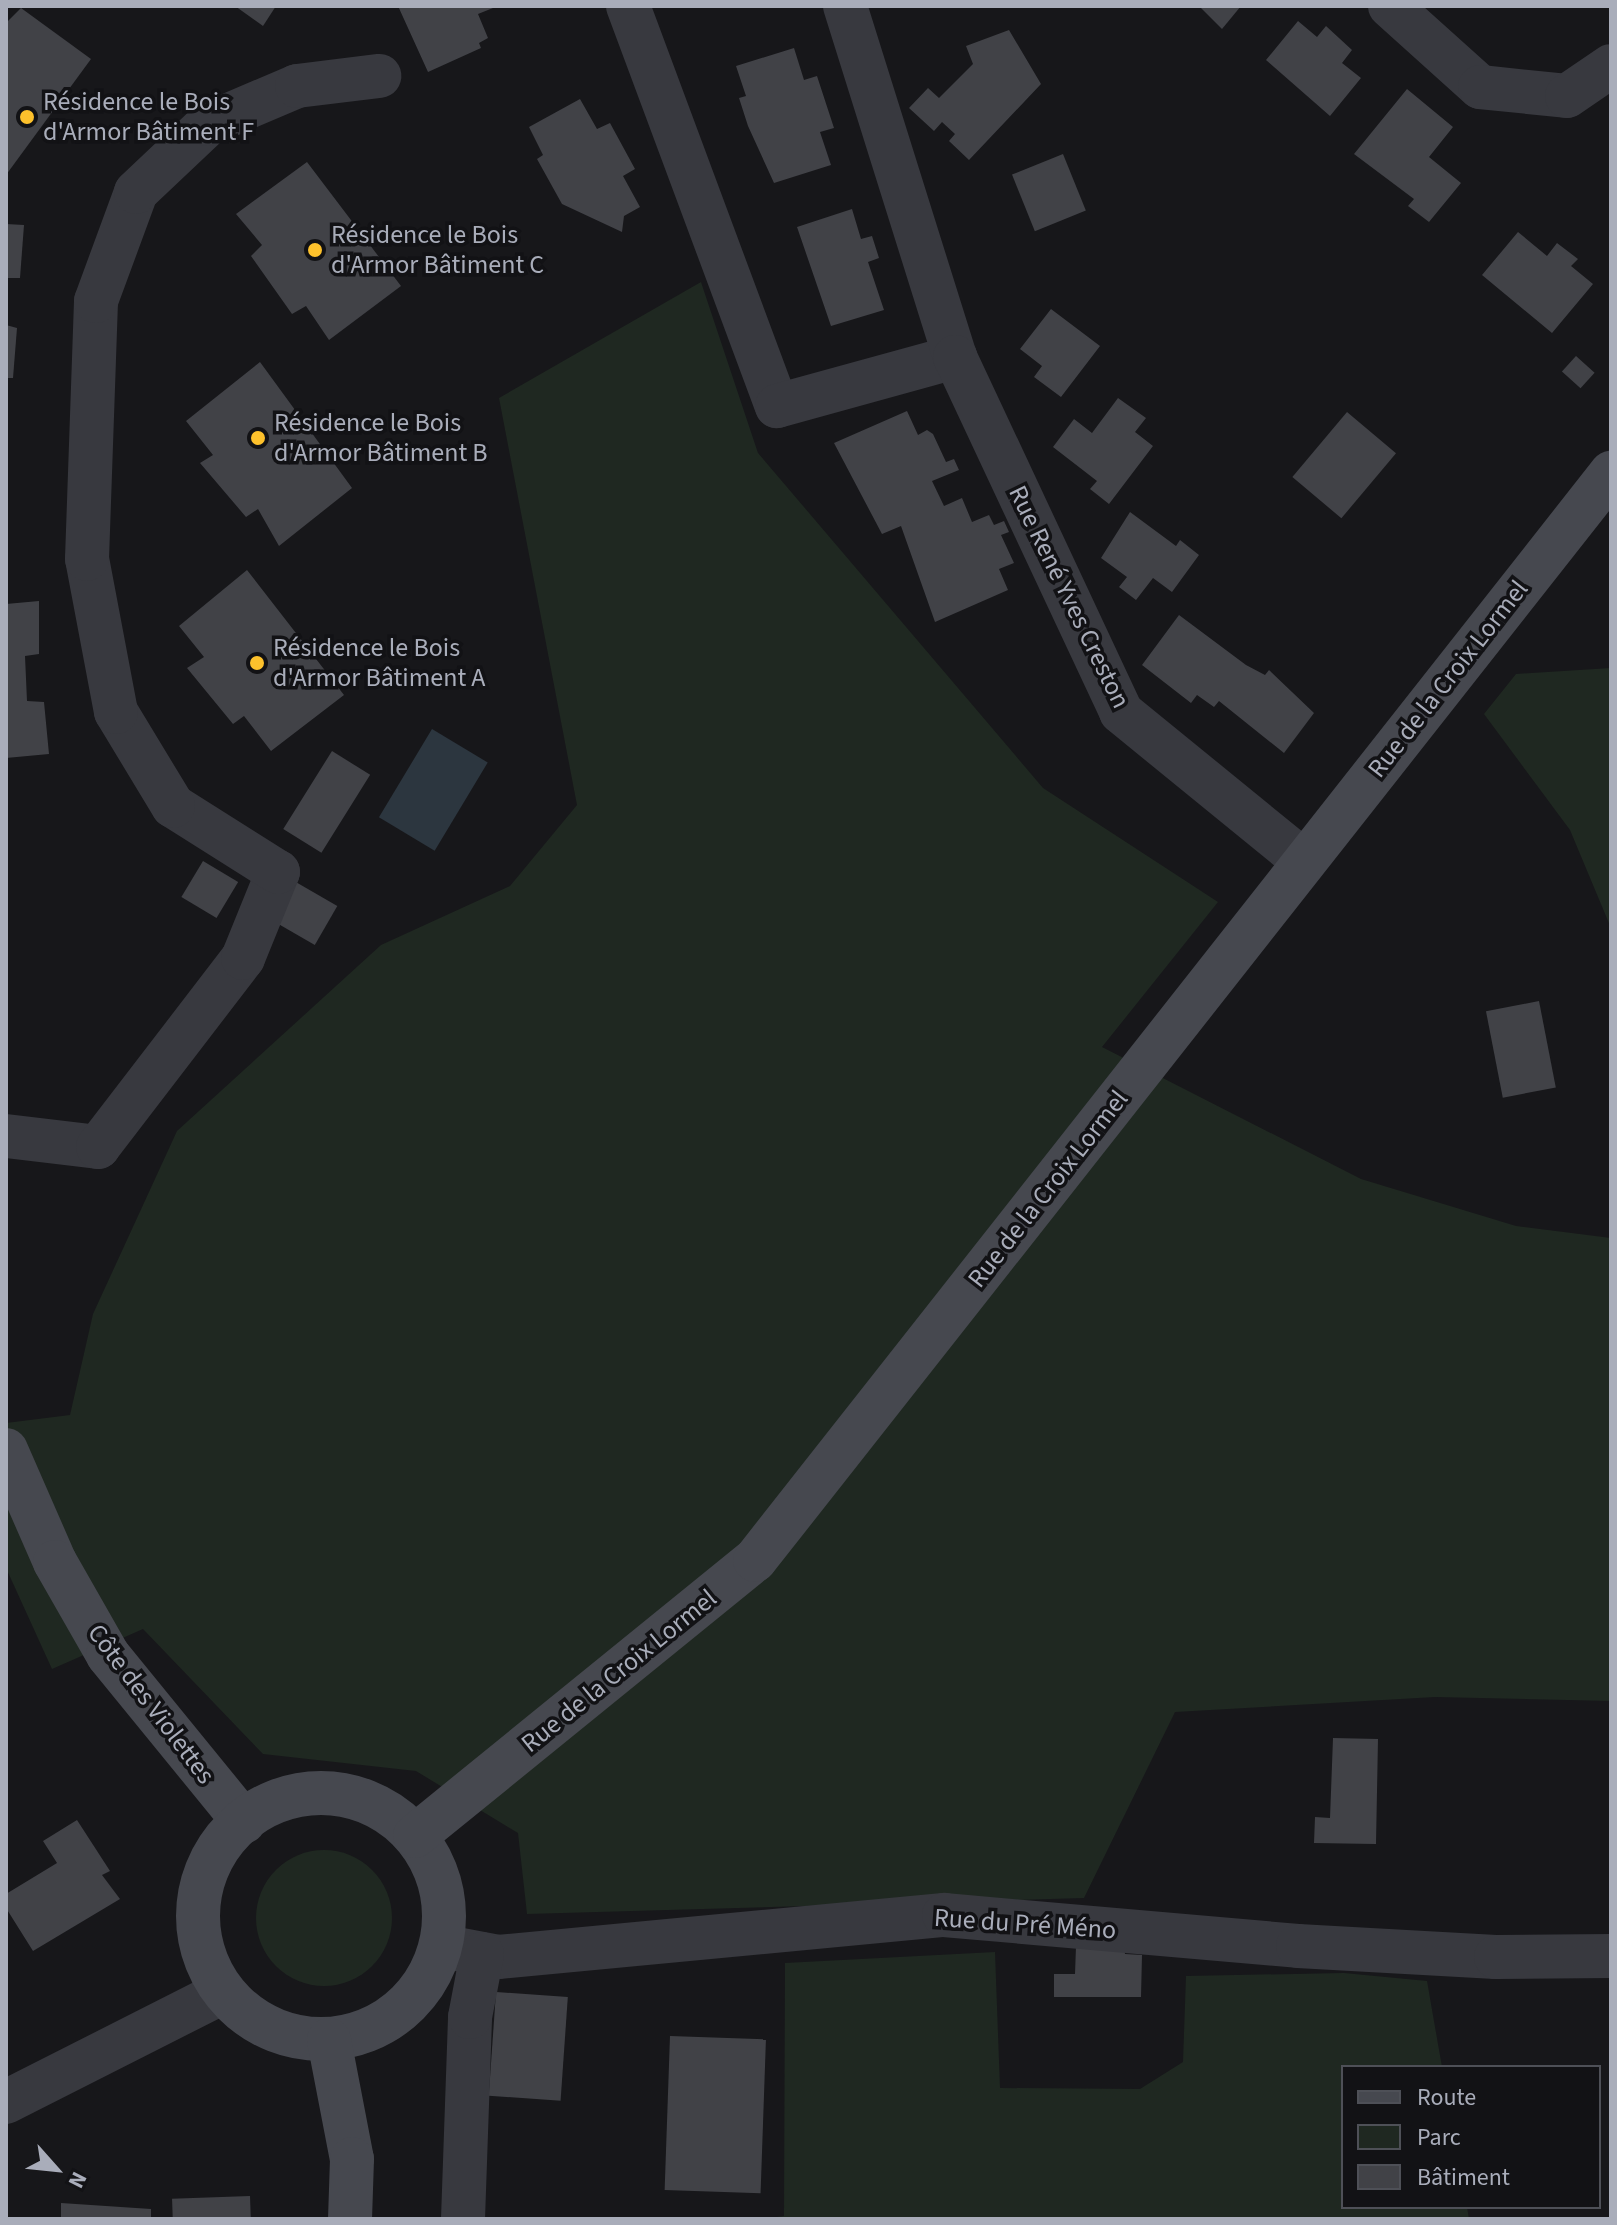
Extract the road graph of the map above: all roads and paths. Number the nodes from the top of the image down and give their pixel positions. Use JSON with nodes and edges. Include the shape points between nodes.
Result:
{"nodes":[{"id":1,"x":628,"y":6,"type":"edge"},
{"id":2,"x":845,"y":6,"type":"edge"},
{"id":3,"x":1390,"y":6,"type":"edge"},
{"id":4,"x":1611,"y":66,"type":"edge"},
{"id":5,"x":379,"y":76,"type":"dead end"},
{"id":6,"x":955,"y":357,"type":"junction"},
{"id":7,"x":1611,"y":473,"type":"edge"},
{"id":8,"x":1304,"y":861,"type":"junction"},
{"id":9,"x":6,"y":1136,"type":"edge"},
{"id":10,"x":6,"y":1450,"type":"edge"},
{"id":11,"x":244,"y":1822,"type":"junction"},
{"id":12,"x":415,"y":1836,"type":"junction"},
{"id":13,"x":461,"y":1950,"type":"junction"},
{"id":14,"x":1611,"y":1956,"type":"edge"},
{"id":15,"x":223,"y":1992,"type":"junction"},
{"id":16,"x":329,"y":2040,"type":"junction"},
{"id":17,"x":6,"y":2102,"type":"edge"},
{"id":18,"x":350,"y":2219,"type":"edge"},
{"id":19,"x":463,"y":2219,"type":"edge"}],
"edges":[{"from":1,"to":6,"type":"street","via":[[777,406]]},
{"from":2,"to":6,"type":"street","name":"Rue René Yves Creston"},
{"from":3,"to":4,"type":"street","via":[[1480,87],[1567,96]]},
{"from":5,"to":9,"type":"street","via":[[297,86],[208,124],[136,192],[96,301],[87,559],[116,712],[173,806],[278,872],[243,958],[98,1147]]},
{"from":6,"to":8,"type":"street","name":"Rue René Yves Creston","via":[[1121,712]]},
{"from":7,"to":8,"type":"street","name":"Rue de la Croix Lormel"},
{"from":8,"to":12,"type":"street","name":"Rue de la Croix Lormel","via":[[755,1560]]},
{"from":10,"to":11,"type":"street","name":"Côte des Violettes","via":[[55,1562],[108,1655]]},
{"from":11,"to":12,"type":"street","via":[[285,1798],[319,1793],[354,1797],[387,1811]]},
{"from":11,"to":15,"type":"street","via":[[221,1844],[203,1879],[197,1918],[204,1957]]},
{"from":12,"to":13,"type":"street","via":[[436,1869]]},
{"from":13,"to":14,"type":"street","name":"Rue du Pré Méno","via":[[498,1957],[944,1915],[1298,1946],[1496,1957]]},
{"from":13,"to":16,"type":"street","via":[[428,1977],[403,2009],[368,2030]]},
{"from":13,"to":19,"type":"street","via":[[470,2017]]},
{"from":15,"to":16,"type":"street","via":[[252,2019],[289,2036]]},
{"from":15,"to":17,"type":"street"},
{"from":16,"to":18,"type":"street","via":[[352,2159]]}]}
